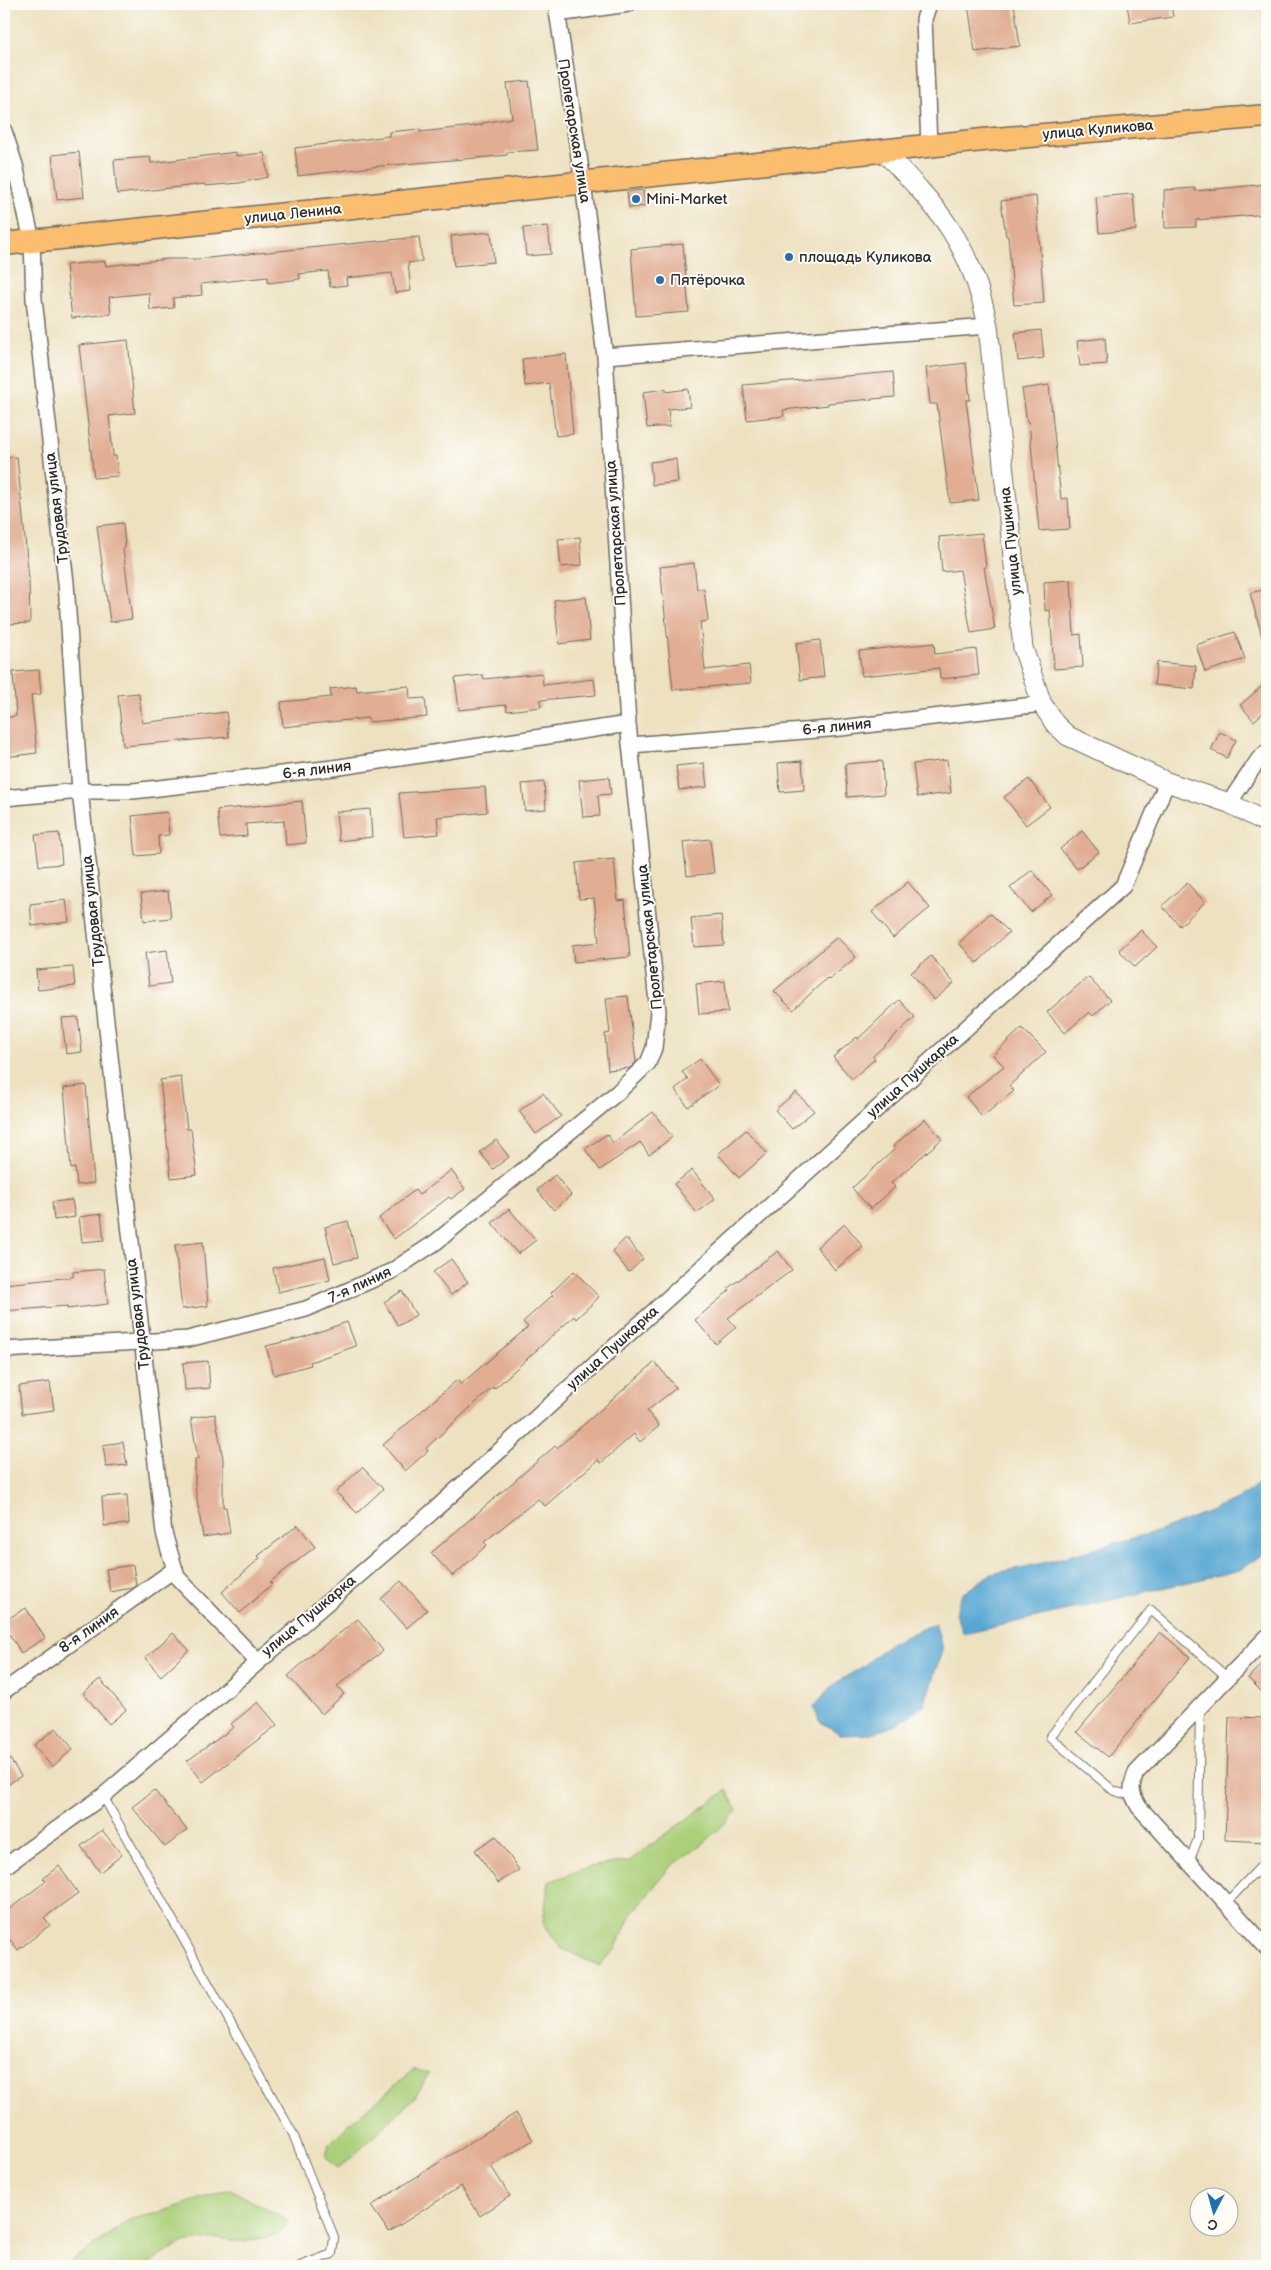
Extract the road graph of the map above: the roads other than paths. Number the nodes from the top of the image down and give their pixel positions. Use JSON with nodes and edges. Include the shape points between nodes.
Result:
{"nodes":[{"id":1,"x":628,"y":4,"type":"edge"},
{"id":2,"x":929,"y":4,"type":"edge"},
{"id":3,"x":556,"y":9,"type":"edge"},
{"id":4,"x":1267,"y":116,"type":"edge"},
{"id":5,"x":4,"y":131,"type":"edge"},
{"id":6,"x":929,"y":146,"type":"junction"},
{"id":7,"x":882,"y":151,"type":"junction"},
{"id":8,"x":583,"y":183,"type":"junction"},
{"id":9,"x":32,"y":241,"type":"junction"},
{"id":10,"x":4,"y":244,"type":"edge"},
{"id":11,"x":988,"y":326,"type":"junction"},
{"id":12,"x":605,"y":356,"type":"junction"},
{"id":13,"x":1042,"y":704,"type":"junction"},
{"id":14,"x":628,"y":724,"type":"junction"},
{"id":15,"x":631,"y":745,"type":"junction"},
{"id":16,"x":1267,"y":752,"type":"edge"},
{"id":17,"x":1167,"y":782,"type":"junction"},
{"id":18,"x":80,"y":791,"type":"junction"},
{"id":19,"x":4,"y":798,"type":"edge"},
{"id":20,"x":1229,"y":803,"type":"junction"},
{"id":21,"x":1267,"y":823,"type":"edge"},
{"id":22,"x":648,"y":1063,"type":"joint"},
{"id":23,"x":141,"y":1342,"type":"junction"},
{"id":24,"x":4,"y":1350,"type":"edge"},
{"id":25,"x":175,"y":1569,"type":"junction"},
{"id":26,"x":1267,"y":1637,"type":"edge"},
{"id":27,"x":257,"y":1661,"type":"junction"},
{"id":28,"x":1228,"y":1678,"type":"junction"},
{"id":29,"x":4,"y":1691,"type":"edge"},
{"id":30,"x":1200,"y":1707,"type":"junction"},
{"id":31,"x":103,"y":1796,"type":"junction"},
{"id":32,"x":1132,"y":1796,"type":"junction"},
{"id":33,"x":1267,"y":1860,"type":"edge"},
{"id":34,"x":1189,"y":1862,"type":"junction"},
{"id":35,"x":4,"y":1867,"type":"edge"},
{"id":36,"x":1226,"y":1902,"type":"junction"},
{"id":37,"x":1267,"y":1948,"type":"edge"},
{"id":38,"x":300,"y":2266,"type":"edge"}],
"edges":[{"from":1,"to":3,"type":"street"},
{"from":2,"to":6,"type":"street","via":[[924,19]]},
{"from":3,"to":8,"type":"street","name":"Пролетарская улица"},
{"from":4,"to":6,"type":"main road","name":"улица Куликова"},
{"from":5,"to":9,"type":"street","name":"Трудовая улица"},
{"from":6,"to":7,"type":"main road"},
{"from":7,"to":8,"type":"main road"},
{"from":7,"to":11,"type":"street","name":"улица Пушкина","via":[[923,192],[969,259]]},
{"from":8,"to":9,"type":"main road","name":"улица Ленина"},
{"from":8,"to":12,"type":"street","name":"Пролетарская улица"},
{"from":9,"to":10,"type":"main road","name":"улица Ленина"},
{"from":9,"to":18,"type":"street","name":"Трудовая улица","via":[[34,299],[66,583]]},
{"from":11,"to":12,"type":"street"},
{"from":11,"to":13,"type":"street","name":"улица Пушкина","via":[[1023,648]]},
{"from":12,"to":14,"type":"street","name":"Пролетарская улица"},
{"from":13,"to":15,"type":"street","name":"6-я линия","via":[[841,728]]},
{"from":13,"to":17,"type":"street","name":"улица Пушкина","via":[[1055,724],[1068,736]]},
{"from":14,"to":15,"type":"street","name":"Пролетарская улица"},
{"from":14,"to":18,"type":"street","name":"6-я линия","via":[[333,768],[133,791]]},
{"from":15,"to":22,"type":"street","name":"Пролетарская улица","via":[[658,1012],[654,1048]]},
{"from":16,"to":20,"type":"street"},
{"from":17,"to":20,"type":"street","name":"улица Пушкина"},
{"from":17,"to":27,"type":"street","name":"улица Пушкарка","via":[[1123,886],[431,1513]]},
{"from":18,"to":19,"type":"street","name":"6-я линия"},
{"from":18,"to":23,"type":"street","name":"Трудовая улица"},
{"from":20,"to":21,"type":"street","name":"улица Пушкина"},
{"from":22,"to":23,"type":"street","name":"7-я линия","via":[[618,1092],[436,1242],[392,1271],[306,1310],[188,1339]]},
{"from":23,"to":24,"type":"street","name":"7-я линия"},
{"from":23,"to":25,"type":"street","name":"Трудовая улица","via":[[164,1533]]},
{"from":25,"to":27,"type":"street","name":"Трудовая улица","via":[[177,1577]]},
{"from":25,"to":29,"type":"street","name":"8-я линия"},
{"from":26,"to":28,"type":"street"},
{"from":27,"to":31,"type":"street","name":"улица Пушкарка"},
{"from":28,"to":30,"type":"street"},
{"from":28,"to":32,"type":"lane","via":[[1151,1610],[1050,1737],[1114,1791]]},
{"from":30,"to":32,"type":"street","via":[[1136,1773],[1131,1786]]},
{"from":30,"to":34,"type":"lane","via":[[1198,1839]]},
{"from":31,"to":35,"type":"street","name":"улица Пушкарка"},
{"from":31,"to":38,"type":"lane","via":[[293,2134],[334,2237],[332,2254]]},
{"from":32,"to":34,"type":"street"},
{"from":33,"to":36,"type":"lane"},
{"from":34,"to":36,"type":"street"},
{"from":36,"to":37,"type":"street"}]}
